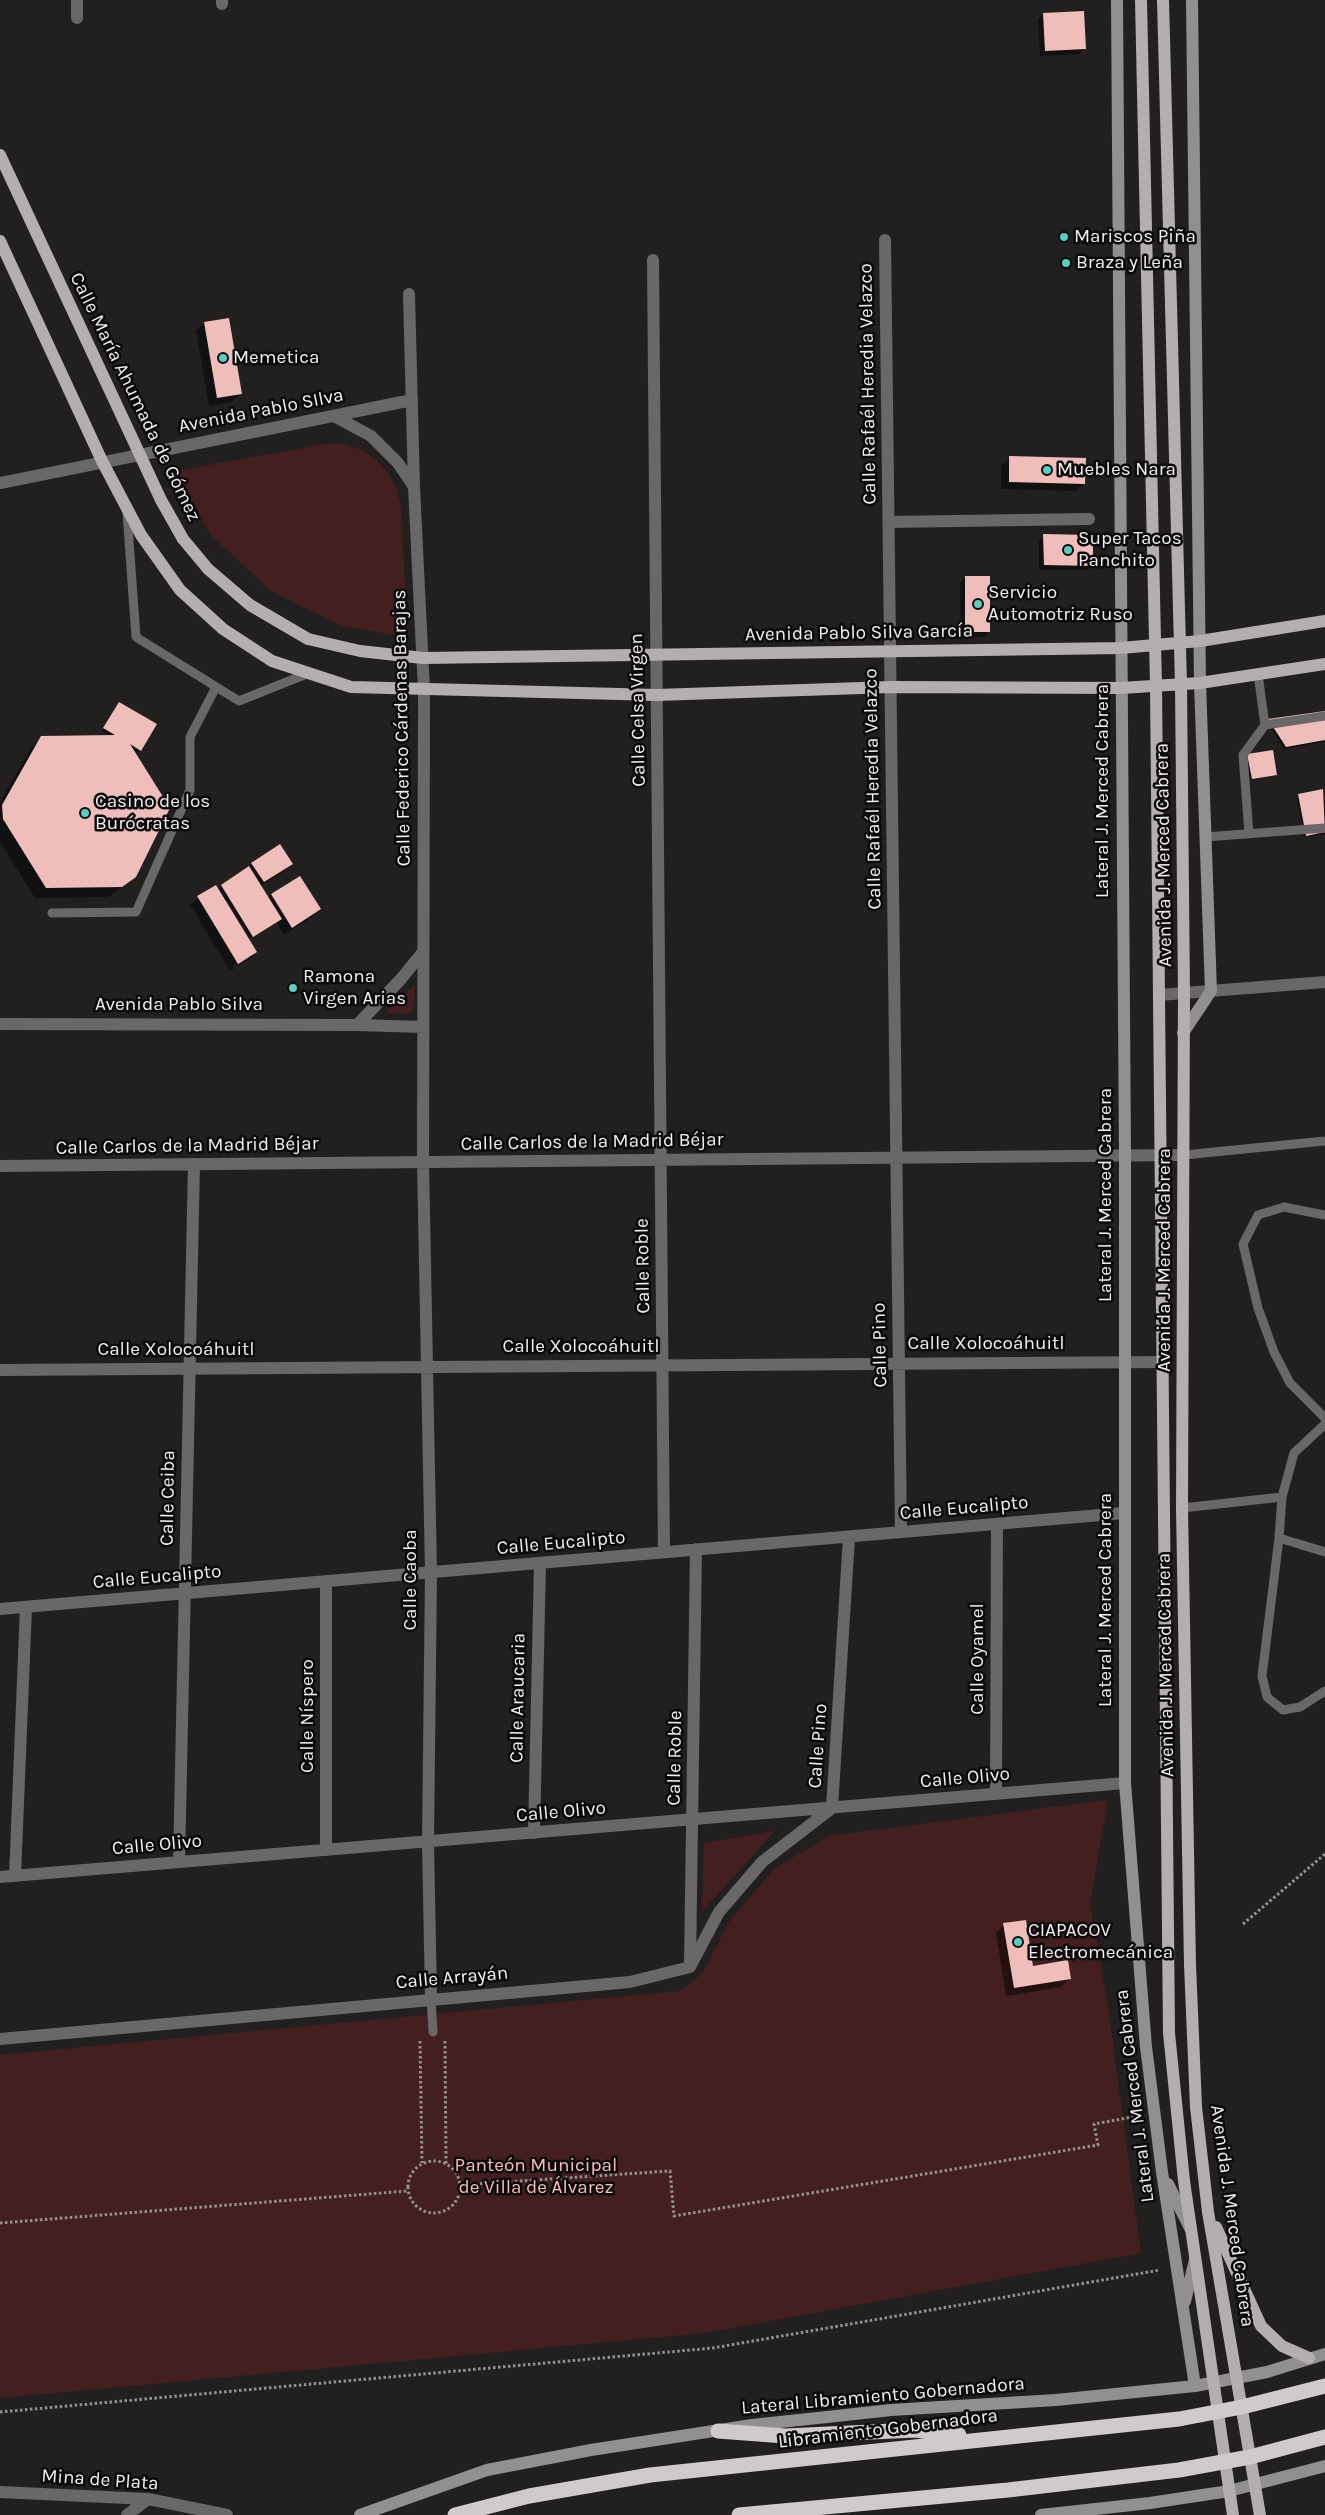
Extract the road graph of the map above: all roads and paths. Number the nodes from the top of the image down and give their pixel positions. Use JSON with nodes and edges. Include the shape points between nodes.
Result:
{"nodes":[{"id":1,"x":77,"y":0,"type":"edge"},
{"id":2,"x":1118,"y":0,"type":"edge"},
{"id":3,"x":1141,"y":0,"type":"edge"},
{"id":4,"x":1163,"y":0,"type":"edge"},
{"id":5,"x":1192,"y":0,"type":"edge"},
{"id":6,"x":77,"y":18,"type":"dead end"},
{"id":7,"x":1,"y":159,"type":"edge"},
{"id":8,"x":885,"y":240,"type":"dead end"},
{"id":9,"x":0,"y":241,"type":"edge"},
{"id":10,"x":653,"y":260,"type":"dead end"},
{"id":11,"x":410,"y":294,"type":"dead end"},
{"id":12,"x":412,"y":400,"type":"junction"},
{"id":13,"x":334,"y":416,"type":"junction"},
{"id":14,"x":139,"y":454,"type":"junction"},
{"id":15,"x":102,"y":461,"type":"junction"},
{"id":16,"x":0,"y":483,"type":"edge"},
{"id":17,"x":414,"y":487,"type":"junction"},
{"id":18,"x":126,"y":507,"type":"junction"},
{"id":19,"x":1089,"y":519,"type":"dead end"},
{"id":20,"x":888,"y":522,"type":"junction"},
{"id":21,"x":1325,"y":621,"type":"edge"},
{"id":22,"x":1200,"y":641,"type":"junction"},
{"id":23,"x":1178,"y":642,"type":"junction"},
{"id":24,"x":1155,"y":646,"type":"junction"},
{"id":25,"x":1121,"y":648,"type":"junction"},
{"id":26,"x":890,"y":651,"type":"junction"},
{"id":27,"x":656,"y":654,"type":"junction"},
{"id":28,"x":423,"y":658,"type":"junction"},
{"id":29,"x":1325,"y":664,"type":"edge"},
{"id":30,"x":309,"y":673,"type":"junction"},
{"id":31,"x":1258,"y":674,"type":"junction"},
{"id":32,"x":1200,"y":683,"type":"junction"},
{"id":33,"x":1180,"y":685,"type":"junction"},
{"id":34,"x":1156,"y":686,"type":"junction"},
{"id":35,"x":891,"y":687,"type":"junction"},
{"id":36,"x":216,"y":688,"type":"junction"},
{"id":37,"x":1121,"y":688,"type":"junction"},
{"id":38,"x":424,"y":690,"type":"junction"},
{"id":39,"x":657,"y":695,"type":"junction"},
{"id":40,"x":1325,"y":716,"type":"edge"},
{"id":41,"x":1265,"y":725,"type":"junction"},
{"id":42,"x":1325,"y":828,"type":"edge"},
{"id":43,"x":1249,"y":834,"type":"junction"},
{"id":44,"x":1205,"y":837,"type":"junction"},
{"id":45,"x":52,"y":914,"type":"dead end"},
{"id":46,"x":423,"y":952,"type":"junction"},
{"id":47,"x":1325,"y":982,"type":"edge"},
{"id":48,"x":1211,"y":991,"type":"junction"},
{"id":49,"x":1184,"y":993,"type":"junction"},
{"id":50,"x":1159,"y":995,"type":"junction"},
{"id":51,"x":0,"y":1024,"type":"edge"},
{"id":52,"x":357,"y":1025,"type":"junction"},
{"id":53,"x":423,"y":1028,"type":"junction"},
{"id":54,"x":1183,"y":1033,"type":"junction"},
{"id":55,"x":1325,"y":1141,"type":"edge"},
{"id":56,"x":1125,"y":1155,"type":"junction"},
{"id":57,"x":1161,"y":1155,"type":"junction"},
{"id":58,"x":1184,"y":1155,"type":"junction"},
{"id":59,"x":897,"y":1158,"type":"junction"},
{"id":60,"x":661,"y":1160,"type":"junction"},
{"id":61,"x":423,"y":1162,"type":"junction"},
{"id":62,"x":194,"y":1164,"type":"junction"},
{"id":63,"x":0,"y":1166,"type":"edge"},
{"id":64,"x":1325,"y":1215,"type":"edge"},
{"id":65,"x":1125,"y":1362,"type":"junction"},
{"id":66,"x":1163,"y":1362,"type":"junction"},
{"id":67,"x":899,"y":1364,"type":"junction"},
{"id":68,"x":663,"y":1365,"type":"junction"},
{"id":69,"x":426,"y":1367,"type":"junction"},
{"id":70,"x":189,"y":1368,"type":"junction"},
{"id":71,"x":0,"y":1370,"type":"edge"},
{"id":72,"x":1325,"y":1418,"type":"edge"},
{"id":73,"x":1325,"y":1424,"type":"edge"},
{"id":74,"x":1282,"y":1497,"type":"junction"},
{"id":75,"x":1182,"y":1508,"type":"junction"},
{"id":76,"x":1124,"y":1513,"type":"junction"},
{"id":77,"x":996,"y":1524,"type":"junction"},
{"id":78,"x":901,"y":1532,"type":"junction"},
{"id":79,"x":849,"y":1537,"type":"junction"},
{"id":80,"x":1279,"y":1538,"type":"junction"},
{"id":81,"x":696,"y":1549,"type":"junction"},
{"id":82,"x":664,"y":1552,"type":"junction"},
{"id":83,"x":1325,"y":1552,"type":"edge"},
{"id":84,"x":540,"y":1563,"type":"junction"},
{"id":85,"x":431,"y":1572,"type":"junction"},
{"id":86,"x":326,"y":1581,"type":"junction"},
{"id":87,"x":185,"y":1593,"type":"junction"},
{"id":88,"x":26,"y":1607,"type":"junction"},
{"id":89,"x":0,"y":1609,"type":"edge"},
{"id":90,"x":1325,"y":1691,"type":"edge"},
{"id":91,"x":1125,"y":1783,"type":"junction"},
{"id":92,"x":996,"y":1794,"type":"junction"},
{"id":93,"x":832,"y":1808,"type":"junction"},
{"id":94,"x":693,"y":1819,"type":"junction"},
{"id":95,"x":534,"y":1833,"type":"junction"},
{"id":96,"x":428,"y":1842,"type":"junction"},
{"id":97,"x":326,"y":1850,"type":"junction"},
{"id":98,"x":1325,"y":1854,"type":"edge"},
{"id":99,"x":179,"y":1862,"type":"junction"},
{"id":100,"x":15,"y":1876,"type":"junction"},
{"id":101,"x":0,"y":1877,"type":"edge"},
{"id":102,"x":1242,"y":1924,"type":"dead end"},
{"id":103,"x":690,"y":1967,"type":"junction"},
{"id":104,"x":431,"y":1998,"type":"junction"},
{"id":105,"x":432,"y":2032,"type":"junction"},
{"id":106,"x":0,"y":2039,"type":"edge"},
{"id":107,"x":1140,"y":2116,"type":"dead end"},
{"id":108,"x":422,"y":2163,"type":"junction"},
{"id":109,"x":446,"y":2164,"type":"junction"},
{"id":110,"x":1162,"y":2172,"type":"junction"},
{"id":111,"x":460,"y":2185,"type":"junction"},
{"id":112,"x":407,"y":2191,"type":"junction"},
{"id":113,"x":1208,"y":2212,"type":"junction"},
{"id":114,"x":0,"y":2223,"type":"edge"},
{"id":115,"x":1191,"y":2230,"type":"junction"},
{"id":116,"x":1195,"y":2260,"type":"junction"},
{"id":117,"x":1162,"y":2270,"type":"dead end"},
{"id":118,"x":1183,"y":2308,"type":"junction"},
{"id":119,"x":1325,"y":2354,"type":"edge"},
{"id":120,"x":1309,"y":2358,"type":"junction"},
{"id":121,"x":1237,"y":2378,"type":"junction"},
{"id":122,"x":1214,"y":2383,"type":"junction"},
{"id":123,"x":1195,"y":2386,"type":"junction"},
{"id":124,"x":1325,"y":2386,"type":"edge"},
{"id":125,"x":1242,"y":2407,"type":"junction"},
{"id":126,"x":0,"y":2412,"type":"edge"},
{"id":127,"x":1218,"y":2413,"type":"junction"},
{"id":128,"x":718,"y":2431,"type":"junction"},
{"id":129,"x":1325,"y":2437,"type":"edge"},
{"id":130,"x":983,"y":2438,"type":"junction"},
{"id":131,"x":1250,"y":2457,"type":"junction"},
{"id":132,"x":1225,"y":2460,"type":"junction"},
{"id":133,"x":1325,"y":2466,"type":"edge"},
{"id":134,"x":1254,"y":2485,"type":"junction"},
{"id":135,"x":1229,"y":2491,"type":"junction"},
{"id":136,"x":0,"y":2492,"type":"edge"},
{"id":137,"x":148,"y":2499,"type":"junction"},
{"id":138,"x":200,"y":2513,"type":"edge"},
{"id":139,"x":127,"y":2515,"type":"edge"},
{"id":140,"x":227,"y":2515,"type":"edge"},
{"id":141,"x":360,"y":2515,"type":"edge"},
{"id":142,"x":455,"y":2515,"type":"edge"},
{"id":143,"x":739,"y":2515,"type":"edge"},
{"id":144,"x":1041,"y":2515,"type":"edge"},
{"id":145,"x":1233,"y":2515,"type":"edge"},
{"id":146,"x":1260,"y":2515,"type":"edge"}],
"edges":[{"from":1,"to":6,"type":"street"},
{"from":2,"to":25,"type":"street","name":"Lateral J. Merced Cabrera"},
{"from":3,"to":24,"type":"main road","name":"Avenida J. Merced Cabrera"},
{"from":4,"to":23,"type":"main road","name":"Avenida J. Merced Cabrera"},
{"from":5,"to":22,"type":"street"},
{"from":7,"to":14,"type":"main road","name":"Calle María Ahumada de Gómez"},
{"from":8,"to":20,"type":"street","name":"Calle Rafaél Heredia Velazco"},
{"from":9,"to":15,"type":"main road"},
{"from":10,"to":27,"type":"street","name":"Calle Celsa Virgen"},
{"from":11,"to":12,"type":"street","name":"Calle Federico Cárdenas Barajas"},
{"from":12,"to":13,"type":"street","name":"Avenida Pablo SIlva"},
{"from":12,"to":17,"type":"street","name":"Calle Federico Cárdenas Barajas"},
{"from":13,"to":14,"type":"street","name":"Avenida Pablo SIlva"},
{"from":13,"to":17,"type":"street","via":[[371,436],[398,463]]},
{"from":14,"to":15,"type":"street","name":"Avenida Pablo SIlva"},
{"from":14,"to":28,"type":"main road","name":"Calle María Ahumada de Gómez","via":[[183,539],[208,568],[250,605],[308,639],[360,651]]},
{"from":15,"to":16,"type":"street","name":"Avenida Pablo SIlva"},
{"from":15,"to":18,"type":"main road"},
{"from":17,"to":28,"type":"street","name":"Calle Federico Cárdenas Barajas"},
{"from":18,"to":30,"type":"main road","via":[[180,590],[208,616],[272,662]]},
{"from":18,"to":36,"type":"lane","via":[[136,637]]},
{"from":19,"to":20,"type":"street"},
{"from":20,"to":26,"type":"street","name":"Calle Rafaél Heredia Velazco"},
{"from":21,"to":22,"type":"main road","name":"Avenida Pablo Silva García"},
{"from":22,"to":23,"type":"main road","name":"Avenida Pablo Silva García"},
{"from":22,"to":32,"type":"street"},
{"from":23,"to":24,"type":"main road","name":"Avenida Pablo Silva García"},
{"from":23,"to":33,"type":"main road","name":"Avenida J. Merced Cabrera"},
{"from":24,"to":25,"type":"main road","name":"Avenida Pablo Silva García"},
{"from":24,"to":34,"type":"main road","name":"Avenida J. Merced Cabrera"},
{"from":25,"to":26,"type":"main road","name":"Avenida Pablo Silva García"},
{"from":25,"to":37,"type":"street","name":"Lateral J. Merced Cabrera"},
{"from":26,"to":27,"type":"main road","name":"Avenida Pablo Silva García"},
{"from":26,"to":35,"type":"street","name":"Calle Rafaél Heredia Velazco"},
{"from":27,"to":28,"type":"main road","name":"Avenida Pablo Silva García"},
{"from":27,"to":39,"type":"street","name":"Calle Celsa Virgen"},
{"from":28,"to":38,"type":"street","name":"Calle Federico Cárdenas Barajas"},
{"from":29,"to":31,"type":"main road"},
{"from":30,"to":36,"type":"lane","via":[[239,701]]},
{"from":30,"to":38,"type":"main road","via":[[350,687]]},
{"from":31,"to":32,"type":"main road"},
{"from":31,"to":41,"type":"lane"},
{"from":32,"to":33,"type":"main road"},
{"from":32,"to":44,"type":"street"},
{"from":33,"to":34,"type":"main road"},
{"from":33,"to":49,"type":"main road","name":"Avenida J. Merced Cabrera"},
{"from":34,"to":37,"type":"main road"},
{"from":34,"to":50,"type":"main road","name":"Avenida J. Merced Cabrera"},
{"from":35,"to":37,"type":"main road"},
{"from":35,"to":39,"type":"main road"},
{"from":35,"to":59,"type":"street","name":"Calle Rafaél Heredia Velazco"},
{"from":36,"to":45,"type":"lane","via":[[190,737],[190,790],[136,912]]},
{"from":37,"to":56,"type":"street","name":"Lateral J. Merced Cabrera"},
{"from":38,"to":39,"type":"main road"},
{"from":38,"to":46,"type":"street","name":"Calle Federico Cárdenas Barajas"},
{"from":39,"to":60,"type":"street","name":"Calle Celsa Virgen"},
{"from":40,"to":41,"type":"lane"},
{"from":41,"to":43,"type":"lane","via":[[1243,755]]},
{"from":42,"to":43,"type":"lane"},
{"from":43,"to":44,"type":"lane"},
{"from":44,"to":48,"type":"street"},
{"from":46,"to":52,"type":"street"},
{"from":46,"to":53,"type":"street","name":"Calle Federico Cárdenas Barajas"},
{"from":47,"to":48,"type":"street"},
{"from":48,"to":49,"type":"street"},
{"from":48,"to":54,"type":"street"},
{"from":49,"to":50,"type":"street"},
{"from":49,"to":54,"type":"main road","name":"Avenida J. Merced Cabrera"},
{"from":50,"to":57,"type":"main road","name":"Avenida J. Merced Cabrera"},
{"from":51,"to":52,"type":"street","name":"Avenida Pablo Silva"},
{"from":52,"to":53,"type":"street","name":"Avenida Pablo Silva"},
{"from":53,"to":61,"type":"street","name":"Calle Federico Cárdenas Barajas"},
{"from":54,"to":58,"type":"main road","name":"Avenida J. Merced Cabrera"},
{"from":55,"to":58,"type":"lane"},
{"from":56,"to":57,"type":"street","name":"Calle Carlos de la Madrid Béjar"},
{"from":56,"to":59,"type":"street","name":"Calle Carlos de la Madrid Béjar"},
{"from":56,"to":65,"type":"street","name":"Lateral J. Merced Cabrera"},
{"from":57,"to":58,"type":"street","name":"Calle Carlos de la Madrid Béjar"},
{"from":57,"to":66,"type":"main road","name":"Avenida J. Merced Cabrera"},
{"from":58,"to":75,"type":"main road","name":"Avenida J. Merced Cabrera"},
{"from":59,"to":60,"type":"street","name":"Calle Carlos de la Madrid Béjar"},
{"from":59,"to":67,"type":"street","name":"Calle Pino"},
{"from":60,"to":61,"type":"street","name":"Calle Carlos de la Madrid Béjar"},
{"from":60,"to":68,"type":"street","name":"Calle Roble"},
{"from":61,"to":62,"type":"street","name":"Calle Carlos de la Madrid Béjar"},
{"from":61,"to":69,"type":"street","name":"Calle Caoba"},
{"from":62,"to":63,"type":"street","name":"Calle Carlos de la Madrid Béjar"},
{"from":62,"to":70,"type":"street","name":"Calle Ceiba"},
{"from":64,"to":72,"type":"lane","via":[[1284,1207],[1258,1215],[1243,1244],[1258,1308],[1274,1352],[1290,1383]]},
{"from":65,"to":66,"type":"street","name":"Calle Xolocoáhuitl"},
{"from":65,"to":67,"type":"street","name":"Calle Xolocoáhuitl"},
{"from":65,"to":76,"type":"street","name":"Lateral J. Merced Cabrera"},
{"from":66,"to":115,"type":"main road","name":"Avenida J. Merced Cabrera","via":[[1169,2033]]},
{"from":67,"to":68,"type":"street","name":"Calle Xolocoáhuitl"},
{"from":67,"to":78,"type":"street","name":"Calle Pino"},
{"from":68,"to":69,"type":"street","name":"Calle Xolocoáhuitl"},
{"from":68,"to":82,"type":"street","name":"Calle Roble"},
{"from":69,"to":70,"type":"street","name":"Calle Xolocoáhuitl"},
{"from":69,"to":85,"type":"street","name":"Calle Caoba"},
{"from":70,"to":71,"type":"street","name":"Calle Xolocoáhuitl"},
{"from":70,"to":87,"type":"street","name":"Calle Ceiba"},
{"from":73,"to":74,"type":"lane","via":[[1294,1453]]},
{"from":74,"to":75,"type":"lane"},
{"from":74,"to":80,"type":"lane"},
{"from":75,"to":113,"type":"main road","name":"Avenida J. Merced Cabrera","via":[[1190,1965],[1196,2107]]},
{"from":76,"to":77,"type":"street","name":"Calle Eucalipto"},
{"from":76,"to":91,"type":"street","name":"Lateral J. Merced Cabrera"},
{"from":77,"to":78,"type":"street","name":"Calle Eucalipto"},
{"from":77,"to":92,"type":"street","name":"Calle Oyamel"},
{"from":78,"to":79,"type":"street","name":"Calle Eucalipto"},
{"from":79,"to":81,"type":"street","name":"Calle Eucalipto"},
{"from":79,"to":93,"type":"street","name":"Calle Pino"},
{"from":80,"to":83,"type":"lane"},
{"from":80,"to":90,"type":"lane","via":[[1262,1676],[1267,1697],[1283,1710],[1300,1707]]},
{"from":81,"to":82,"type":"street","name":"Calle Eucalipto"},
{"from":81,"to":94,"type":"street","name":"Calle Roble"},
{"from":82,"to":84,"type":"street","name":"Calle Eucalipto"},
{"from":84,"to":85,"type":"street","name":"Calle Eucalipto"},
{"from":84,"to":95,"type":"street","name":"Calle Araucaria"},
{"from":85,"to":86,"type":"street","name":"Calle Eucalipto"},
{"from":85,"to":96,"type":"street","name":"Calle Caoba"},
{"from":86,"to":87,"type":"street","name":"Calle Eucalipto"},
{"from":86,"to":97,"type":"street","name":"Calle Níspero"},
{"from":87,"to":88,"type":"street","name":"Calle Eucalipto"},
{"from":87,"to":99,"type":"street","name":"Calle Ceiba"},
{"from":88,"to":89,"type":"street","name":"Calle Eucalipto"},
{"from":88,"to":100,"type":"street"},
{"from":91,"to":92,"type":"street","name":"Calle Olivo"},
{"from":91,"to":110,"type":"street","name":"Lateral J. Merced Cabrera","via":[[1146,2046]]},
{"from":92,"to":93,"type":"street","name":"Calle Olivo"},
{"from":93,"to":94,"type":"street","name":"Calle Olivo"},
{"from":93,"to":103,"type":"street","via":[[762,1862],[719,1912]]},
{"from":94,"to":95,"type":"street","name":"Calle Olivo"},
{"from":94,"to":103,"type":"street","name":"Calle Roble"},
{"from":95,"to":96,"type":"street","name":"Calle Olivo"},
{"from":96,"to":97,"type":"street","name":"Calle Olivo"},
{"from":96,"to":104,"type":"street","name":"Calle Caoba"},
{"from":97,"to":99,"type":"street","name":"Calle Olivo"},
{"from":98,"to":102,"type":"path"},
{"from":99,"to":100,"type":"street","name":"Calle Olivo"},
{"from":100,"to":101,"type":"street","name":"Calle Olivo"},
{"from":103,"to":104,"type":"street","name":"Calle Arrayán","via":[[630,1982]]},
{"from":104,"to":105,"type":"lane"},
{"from":104,"to":106,"type":"street","name":"Calle Arrayán"},
{"from":105,"to":108,"type":"path","via":[[420,2031]]},
{"from":105,"to":109,"type":"path","via":[[444,2031]]},
{"from":107,"to":111,"type":"path","via":[[1094,2124],[1098,2145],[674,2216],[670,2171]]},
{"from":108,"to":109,"type":"path","via":[[438,2161]]},
{"from":108,"to":112,"type":"path","via":[[410,2174]]},
{"from":109,"to":111,"type":"path","via":[[453,2169]]},
{"from":110,"to":115,"type":"street"},
{"from":110,"to":118,"type":"street","name":"Lateral J. Merced Cabrera"},
{"from":111,"to":112,"type":"path","via":[[455,2203],[440,2213],[422,2211]]},
{"from":112,"to":114,"type":"path"},
{"from":113,"to":120,"type":"main road","via":[[1261,2326],[1282,2346]]},
{"from":113,"to":121,"type":"main road","name":"Avenida J. Merced Cabrera"},
{"from":115,"to":116,"type":"main road","name":"Avenida J. Merced Cabrera"},
{"from":116,"to":118,"type":"street"},
{"from":116,"to":122,"type":"main road","name":"Avenida J. Merced Cabrera"},
{"from":117,"to":126,"type":"path","via":[[713,2348]]},
{"from":118,"to":123,"type":"street","name":"Lateral J. Merced Cabrera"},
{"from":119,"to":120,"type":"street","name":"Lateral Libramiento Gobernadora"},
{"from":120,"to":121,"type":"street","name":"Lateral Libramiento Gobernadora"},
{"from":121,"to":122,"type":"street","name":"Lateral Libramiento Gobernadora"},
{"from":121,"to":125,"type":"main road","name":"Avenida J. Merced Cabrera"},
{"from":122,"to":123,"type":"street","name":"Lateral Libramiento Gobernadora"},
{"from":122,"to":127,"type":"main road","name":"Avenida J. Merced Cabrera"},
{"from":123,"to":128,"type":"street","name":"Lateral Libramiento Gobernadora","via":[[1056,2400],[891,2410]]},
{"from":124,"to":125,"type":"highway","name":"Libramiento Gobernadora"},
{"from":125,"to":127,"type":"highway","name":"Libramiento Gobernadora"},
{"from":125,"to":131,"type":"main road","name":"Avenida J. Merced Cabrera"},
{"from":127,"to":130,"type":"highway","name":"Libramiento Gobernadora"},
{"from":127,"to":132,"type":"main road","name":"Avenida J. Merced Cabrera"},
{"from":128,"to":130,"type":"highway","via":[[785,2436],[915,2430]]},
{"from":128,"to":141,"type":"street","name":"Lateral Libramiento Gobernadora","via":[[487,2470]]},
{"from":129,"to":131,"type":"highway"},
{"from":130,"to":142,"type":"highway","name":"Libramiento Gobernadora","via":[[650,2475],[528,2496]]},
{"from":131,"to":132,"type":"highway"},
{"from":131,"to":134,"type":"main road","name":"Avenida J. Merced Cabrera"},
{"from":132,"to":135,"type":"main road"},
{"from":132,"to":143,"type":"highway","via":[[1179,2470],[1008,2490]]},
{"from":133,"to":134,"type":"street"},
{"from":134,"to":135,"type":"street"},
{"from":134,"to":146,"type":"main road","name":"Avenida J. Merced Cabrera"},
{"from":135,"to":144,"type":"street"},
{"from":135,"to":145,"type":"main road"},
{"from":136,"to":137,"type":"street","name":"Mina de Plata"},
{"from":137,"to":138,"type":"street","name":"Mina de Plata"},
{"from":137,"to":139,"type":"street"},
{"from":138,"to":140,"type":"street","name":"Mina de Plata"}]}
